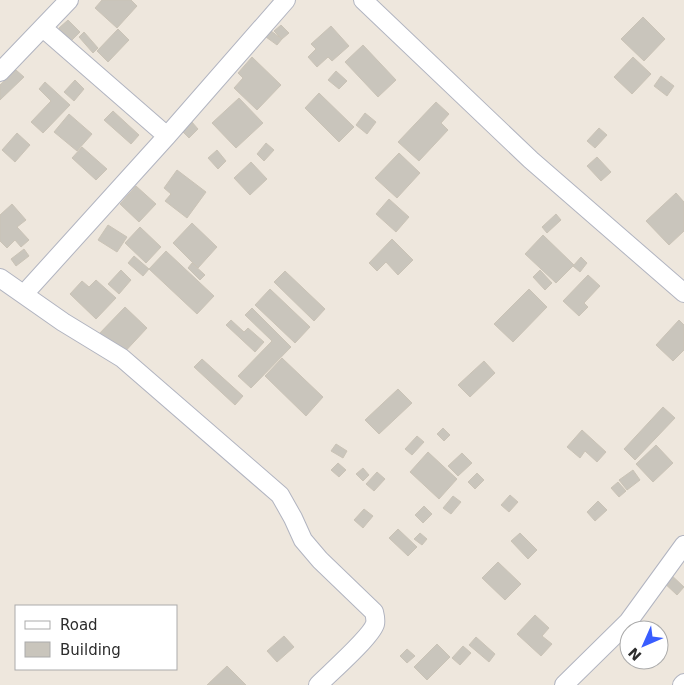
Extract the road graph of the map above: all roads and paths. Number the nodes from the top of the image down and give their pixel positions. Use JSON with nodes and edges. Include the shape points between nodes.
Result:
{"nodes":[{"id":1,"x":69,"y":0,"type":"edge"},
{"id":2,"x":286,"y":0,"type":"edge"},
{"id":3,"x":362,"y":0,"type":"edge"},
{"id":4,"x":43,"y":28,"type":"junction"},
{"id":5,"x":0,"y":72,"type":"edge"},
{"id":6,"x":167,"y":136,"type":"junction"},
{"id":7,"x":0,"y":278,"type":"edge"},
{"id":8,"x":684,"y":293,"type":"edge"},
{"id":9,"x":24,"y":294,"type":"junction"},
{"id":10,"x":684,"y":545,"type":"edge"},
{"id":11,"x":318,"y":685,"type":"edge"},
{"id":12,"x":564,"y":685,"type":"edge"}],
"edges":[{"from":1,"to":4,"type":"street"},
{"from":2,"to":6,"type":"street"},
{"from":3,"to":8,"type":"street","via":[[531,160]]},
{"from":4,"to":5,"type":"street"},
{"from":4,"to":6,"type":"street"},
{"from":6,"to":9,"type":"street"},
{"from":7,"to":9,"type":"street"},
{"from":9,"to":11,"type":"street","via":[[122,358],[280,495],[303,540],[374,612],[374,627]]},
{"from":10,"to":12,"type":"street","via":[[628,622]]}]}
